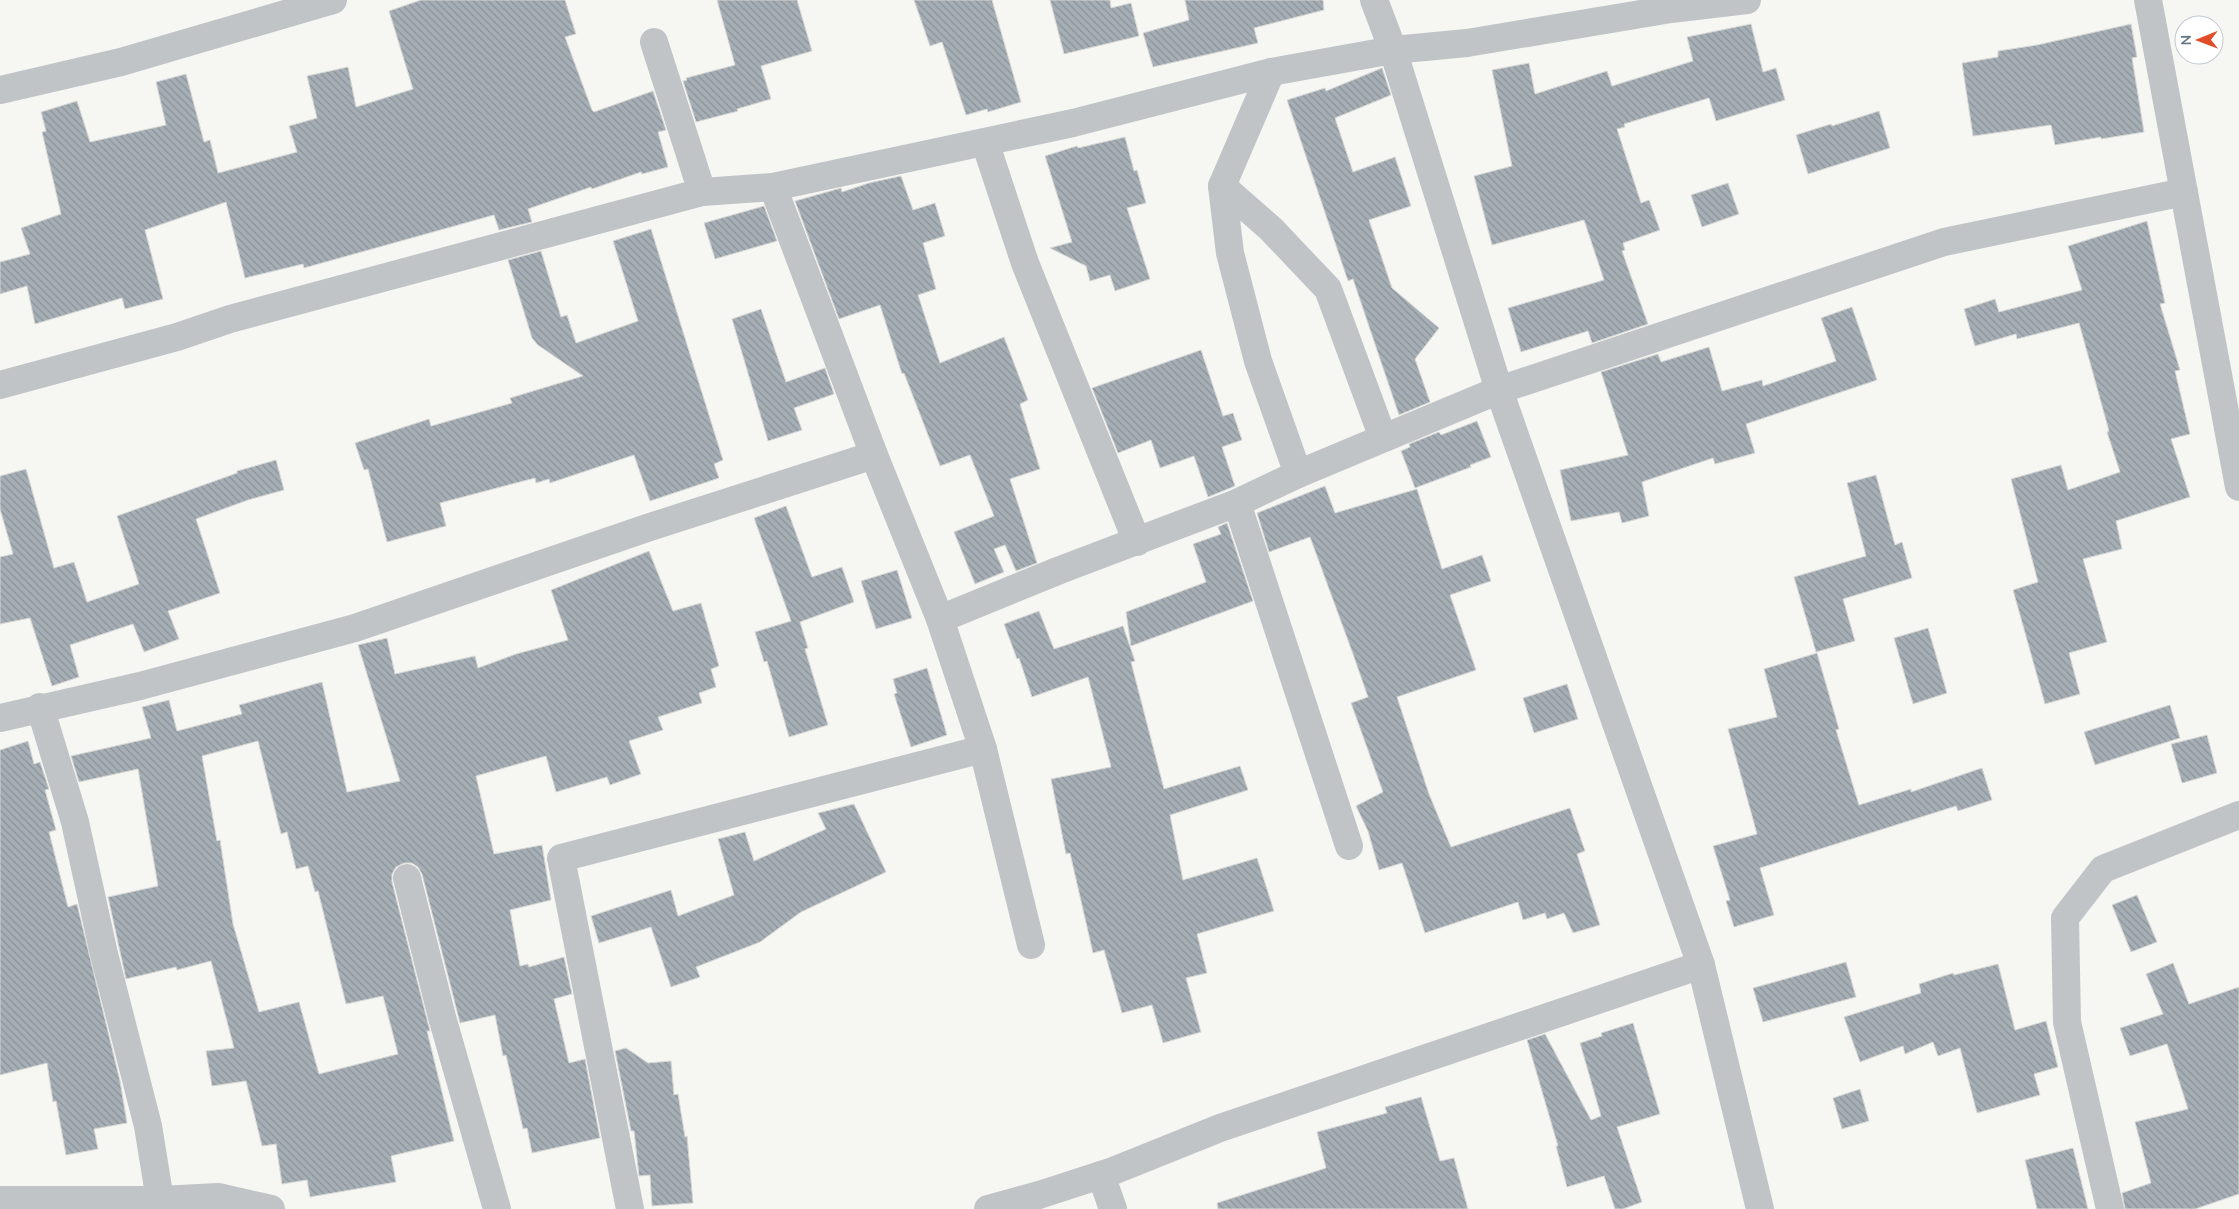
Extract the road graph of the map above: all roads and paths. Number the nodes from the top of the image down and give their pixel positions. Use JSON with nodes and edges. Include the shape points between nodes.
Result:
{"nodes":[{"id":1,"x":333,"y":0,"type":"edge"},
{"id":2,"x":1374,"y":0,"type":"edge"},
{"id":3,"x":1747,"y":0,"type":"edge"},
{"id":4,"x":2148,"y":0,"type":"edge"},
{"id":5,"x":654,"y":42,"type":"dead end"},
{"id":6,"x":1393,"y":50,"type":"junction"},
{"id":7,"x":1271,"y":72,"type":"junction"},
{"id":8,"x":0,"y":90,"type":"edge"},
{"id":9,"x":985,"y":142,"type":"junction"},
{"id":10,"x":1222,"y":186,"type":"junction"},
{"id":11,"x":773,"y":188,"type":"junction"},
{"id":12,"x":702,"y":192,"type":"junction"},
{"id":13,"x":2184,"y":192,"type":"junction"},
{"id":14,"x":0,"y":385,"type":"edge"},
{"id":15,"x":1499,"y":390,"type":"junction"},
{"id":16,"x":1383,"y":438,"type":"junction"},
{"id":17,"x":874,"y":455,"type":"junction"},
{"id":18,"x":1298,"y":474,"type":"junction"},
{"id":19,"x":2239,"y":487,"type":"edge"},
{"id":20,"x":1237,"y":503,"type":"junction"},
{"id":21,"x":1137,"y":542,"type":"junction"},
{"id":22,"x":940,"y":619,"type":"junction"},
{"id":23,"x":40,"y":707,"type":"junction"},
{"id":24,"x":0,"y":718,"type":"edge"},
{"id":25,"x":983,"y":749,"type":"junction"},
{"id":26,"x":2239,"y":815,"type":"edge"},
{"id":27,"x":1348,"y":846,"type":"dead end"},
{"id":28,"x":407,"y":878,"type":"dead end"},
{"id":29,"x":1031,"y":945,"type":"dead end"},
{"id":30,"x":1701,"y":965,"type":"junction"},
{"id":31,"x":1102,"y":1175,"type":"junction"},
{"id":32,"x":0,"y":1200,"type":"edge"},
{"id":33,"x":160,"y":1200,"type":"junction"},
{"id":34,"x":270,"y":1209,"type":"edge"},
{"id":35,"x":497,"y":1209,"type":"edge"},
{"id":36,"x":630,"y":1209,"type":"edge"},
{"id":37,"x":988,"y":1209,"type":"edge"},
{"id":38,"x":1113,"y":1209,"type":"edge"},
{"id":39,"x":1760,"y":1209,"type":"edge"},
{"id":40,"x":2110,"y":1209,"type":"edge"}],
"edges":[{"from":1,"to":8,"type":"street","via":[[121,62]]},
{"from":2,"to":6,"type":"street"},
{"from":3,"to":6,"type":"street","via":[[1671,9],[1467,43]]},
{"from":4,"to":13,"type":"street"},
{"from":5,"to":12,"type":"street"},
{"from":6,"to":7,"type":"street"},
{"from":6,"to":15,"type":"street"},
{"from":7,"to":9,"type":"street"},
{"from":7,"to":10,"type":"street"},
{"from":9,"to":11,"type":"street"},
{"from":9,"to":21,"type":"street","via":[[1025,263]]},
{"from":10,"to":16,"type":"street","via":[[1271,229],[1328,289]]},
{"from":10,"to":18,"type":"street","via":[[1230,253],[1258,361]]},
{"from":11,"to":12,"type":"street"},
{"from":11,"to":17,"type":"street"},
{"from":12,"to":14,"type":"street","via":[[230,319]]},
{"from":13,"to":15,"type":"street","via":[[1944,242]]},
{"from":13,"to":19,"type":"street"},
{"from":15,"to":16,"type":"street"},
{"from":15,"to":30,"type":"street"},
{"from":16,"to":18,"type":"street"},
{"from":17,"to":22,"type":"street"},
{"from":17,"to":23,"type":"street","via":[[647,528],[355,628],[140,686]]},
{"from":18,"to":20,"type":"street"},
{"from":20,"to":21,"type":"street"},
{"from":20,"to":27,"type":"street"},
{"from":21,"to":22,"type":"street"},
{"from":22,"to":25,"type":"street"},
{"from":23,"to":24,"type":"street"},
{"from":23,"to":33,"type":"street","via":[[75,822],[104,954],[148,1126]]},
{"from":25,"to":29,"type":"street"},
{"from":25,"to":36,"type":"street","via":[[561,858]]},
{"from":26,"to":40,"type":"street","via":[[2103,869],[2065,918],[2068,1022]]},
{"from":28,"to":35,"type":"street","via":[[442,1017]]},
{"from":30,"to":31,"type":"street","via":[[1220,1128]]},
{"from":30,"to":39,"type":"street"},
{"from":31,"to":37,"type":"street"},
{"from":31,"to":38,"type":"street"},
{"from":32,"to":33,"type":"street"},
{"from":33,"to":34,"type":"street","via":[[218,1197]]}]}
